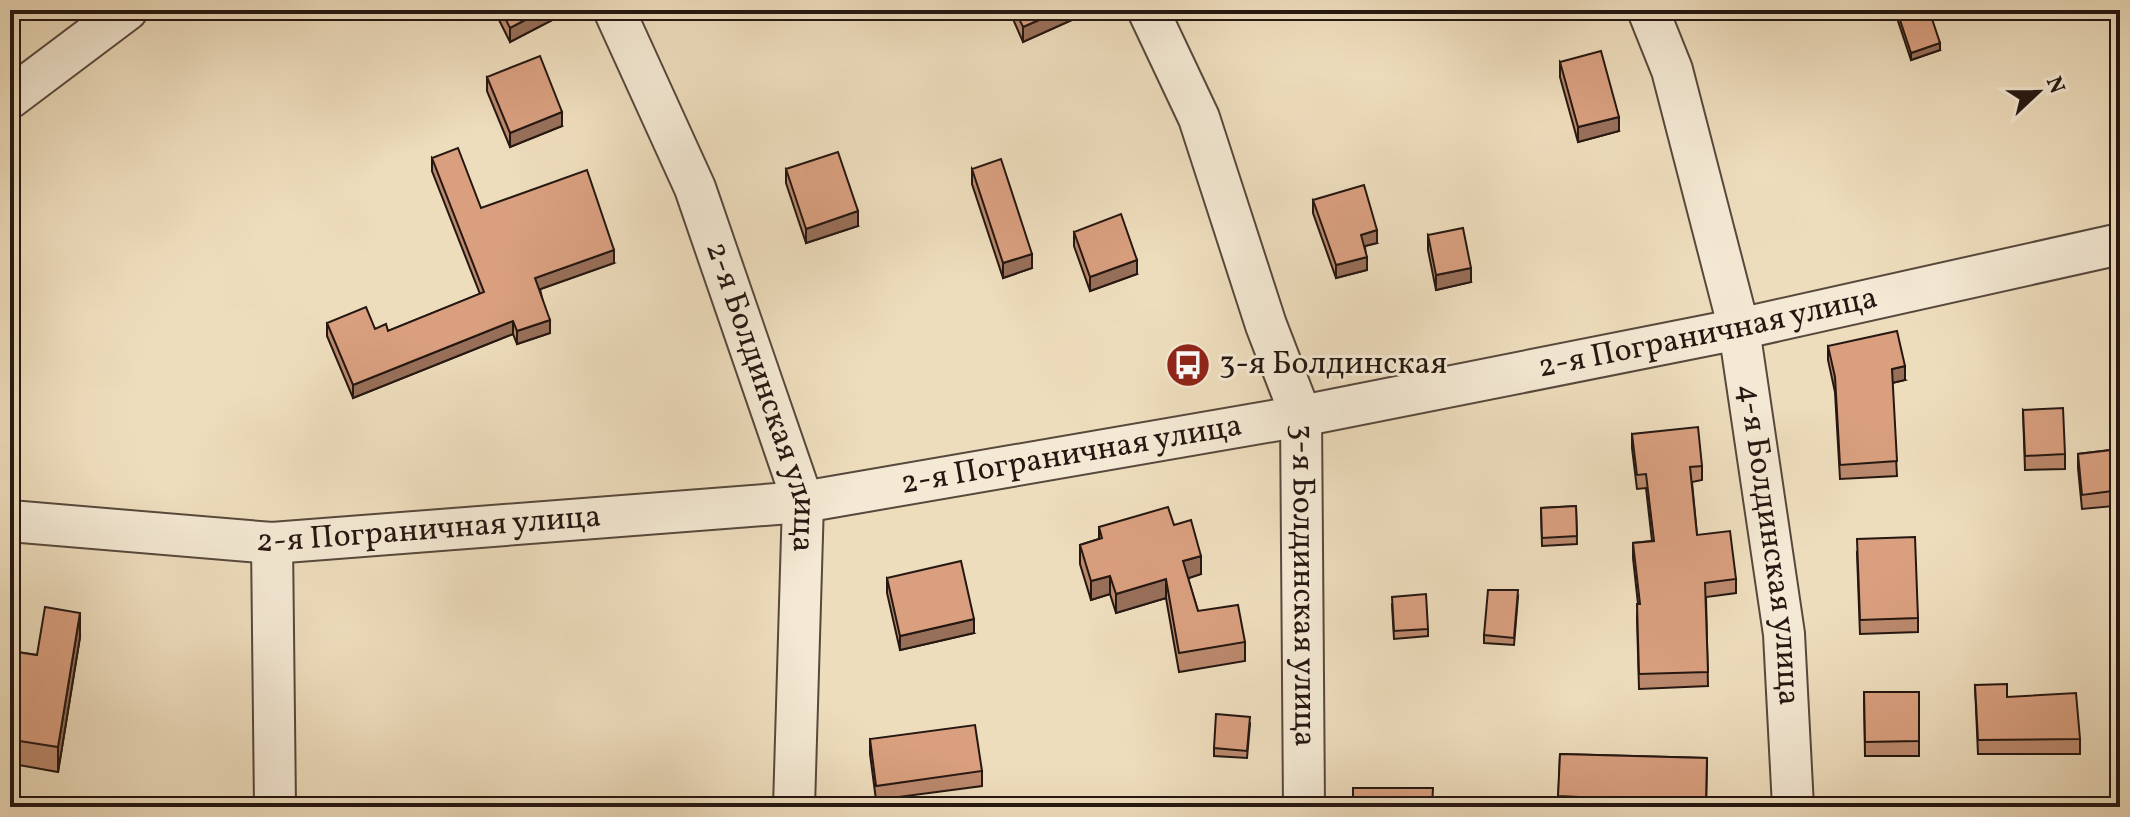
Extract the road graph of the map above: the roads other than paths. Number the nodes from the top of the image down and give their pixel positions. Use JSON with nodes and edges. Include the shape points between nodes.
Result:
{"nodes":[{"id":1,"x":127,"y":10,"type":"edge"},
{"id":2,"x":614,"y":10,"type":"edge"},
{"id":3,"x":1148,"y":10,"type":"edge"},
{"id":4,"x":1648,"y":10,"type":"edge"},
{"id":5,"x":12,"y":96,"type":"edge"},
{"id":6,"x":2120,"y":244,"type":"edge"},
{"id":7,"x":1739,"y":329,"type":"junction"},
{"id":8,"x":1301,"y":416,"type":"junction"},
{"id":9,"x":803,"y":502,"type":"junction"},
{"id":10,"x":10,"y":521,"type":"edge"},
{"id":11,"x":272,"y":543,"type":"junction"},
{"id":12,"x":275,"y":807,"type":"edge"},
{"id":13,"x":794,"y":807,"type":"edge"},
{"id":14,"x":1304,"y":807,"type":"edge"},
{"id":15,"x":1793,"y":807,"type":"edge"}],
"edges":[{"from":1,"to":5,"type":"street"},
{"from":2,"to":9,"type":"street","name":"2-я Болдинская улица","via":[[695,188]]},
{"from":3,"to":8,"type":"street","name":"3-я Болдинская улица","via":[[1199,118]]},
{"from":4,"to":7,"type":"street","name":"4-я Болдинская улица","via":[[1672,70]]},
{"from":6,"to":7,"type":"street","name":"2-я Пограничная улица"},
{"from":7,"to":8,"type":"street","name":"2-я Пограничная улица"},
{"from":7,"to":15,"type":"street","name":"4-я Болдинская улица","via":[[1784,634]]},
{"from":8,"to":9,"type":"street","name":"2-я Пограничная улица"},
{"from":8,"to":14,"type":"street","name":"3-я Болдинская улица"},
{"from":9,"to":11,"type":"street","name":"2-я Пограничная улица"},
{"from":9,"to":13,"type":"street","name":"2-я Болдинская улица"},
{"from":10,"to":11,"type":"street","name":"2-я Пограничная улица"},
{"from":11,"to":12,"type":"street"}]}
